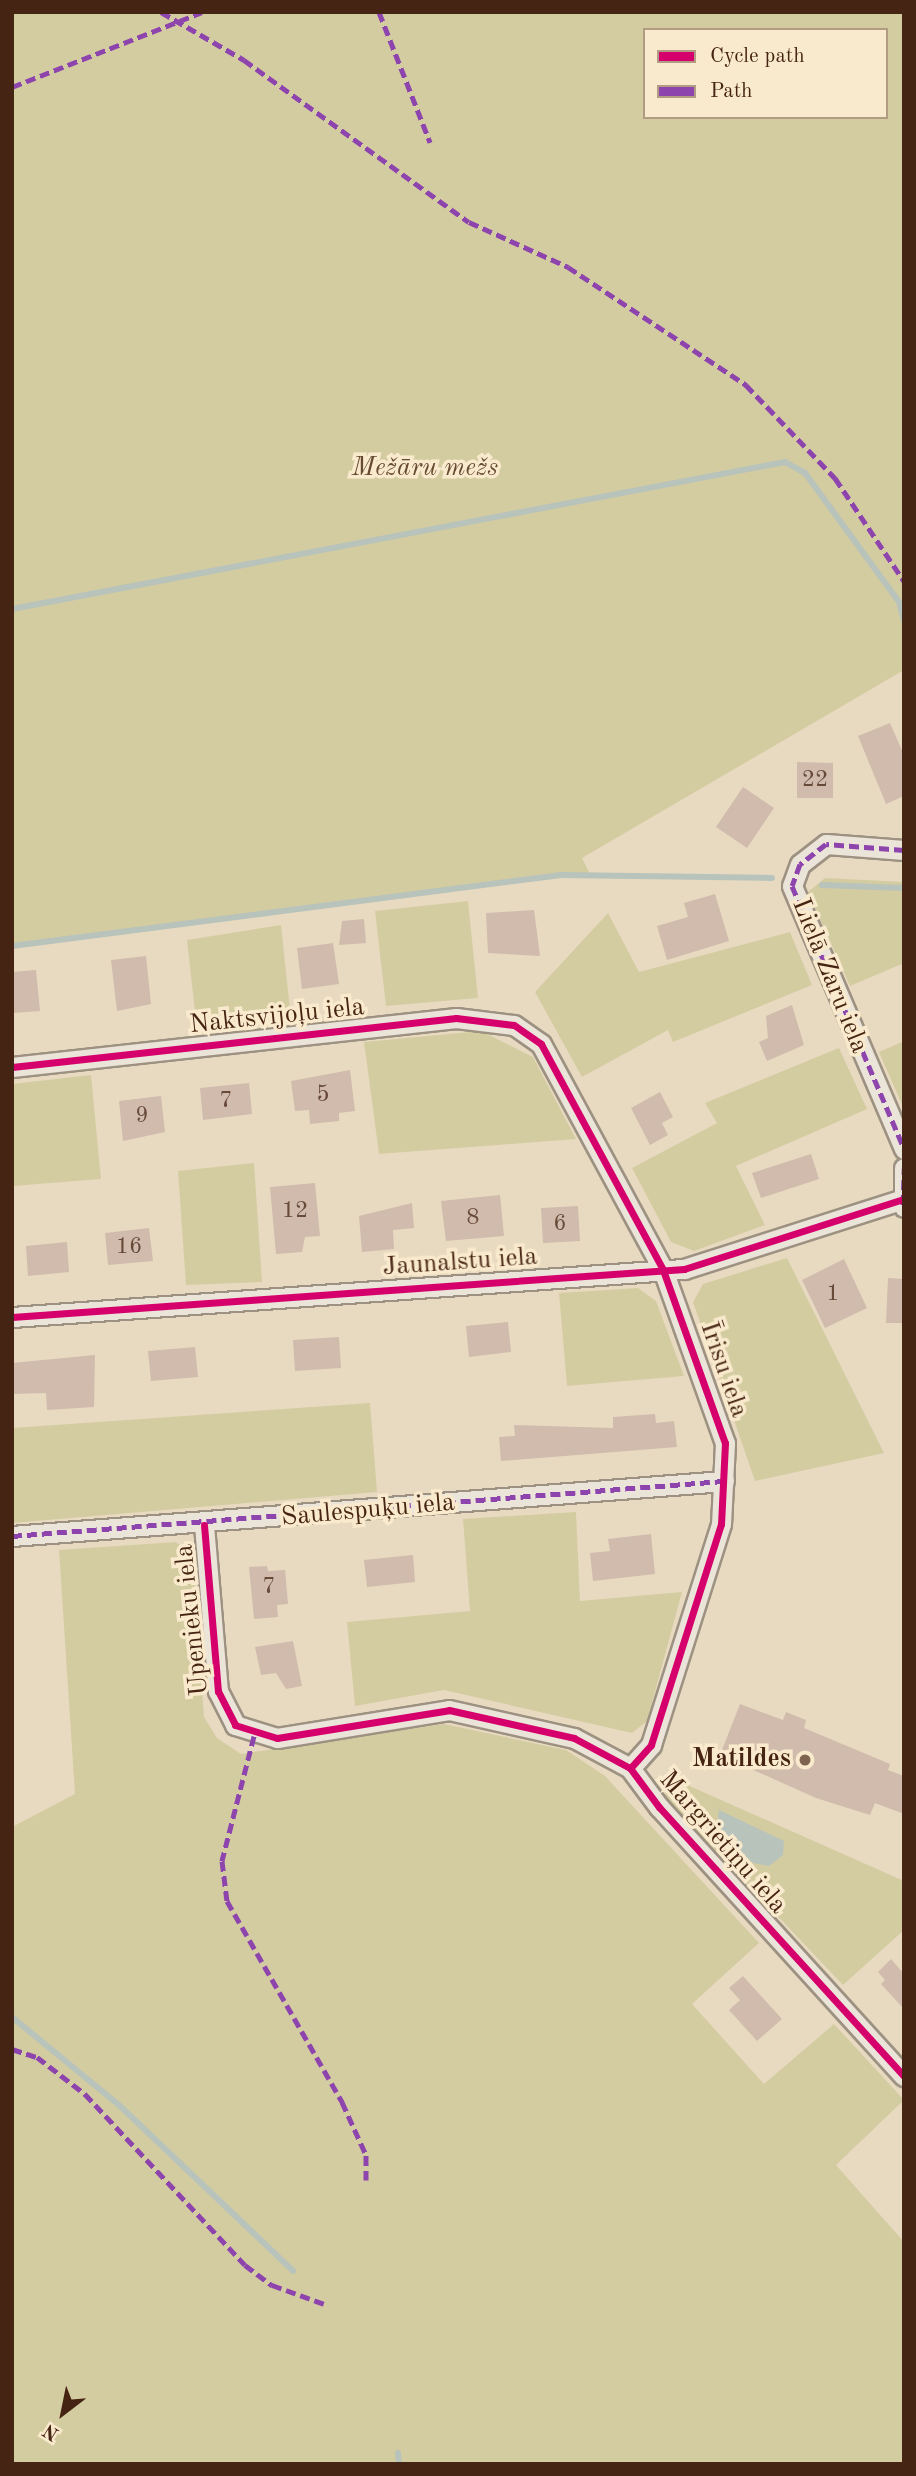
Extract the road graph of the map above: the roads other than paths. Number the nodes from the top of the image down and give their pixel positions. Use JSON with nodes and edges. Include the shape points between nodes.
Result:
{"nodes":[{"id":1,"x":904,"y":850,"type":"edge"},
{"id":2,"x":541,"y":1044,"type":"joint"},
{"id":3,"x":12,"y":1067,"type":"edge"},
{"id":4,"x":904,"y":1149,"type":"edge"},
{"id":5,"x":904,"y":1168,"type":"edge"},
{"id":6,"x":902,"y":1204,"type":"edge"},
{"id":7,"x":663,"y":1270,"type":"junction"},
{"id":8,"x":12,"y":1317,"type":"edge"},
{"id":9,"x":724,"y":1481,"type":"junction"},
{"id":10,"x":204,"y":1525,"type":"junction"},
{"id":11,"x":12,"y":1536,"type":"edge"},
{"id":12,"x":224,"y":1710,"type":"joint"},
{"id":13,"x":630,"y":1768,"type":"junction"},
{"id":14,"x":904,"y":2076,"type":"edge"}],
"edges":[{"from":1,"to":4,"type":"street","name":"Lielā Zaru iela","via":[[826,844],[800,864],[792,886]]},
{"from":2,"to":3,"type":"street","name":"Naktsvijoļu iela","via":[[514,1025],[456,1018]]},
{"from":2,"to":7,"type":"street","name":"Īrisu iela"},
{"from":5,"to":6,"type":"street"},
{"from":6,"to":7,"type":"street","name":"Jaunalstu iela","via":[[684,1269]]},
{"from":7,"to":8,"type":"street","name":"Jaunalstu iela"},
{"from":7,"to":9,"type":"street","name":"Īrisu iela","via":[[725,1443]]},
{"from":9,"to":10,"type":"street","name":"Saulespuķu iela"},
{"from":9,"to":13,"type":"street","name":"Īrisu iela","via":[[721,1524],[651,1745]]},
{"from":10,"to":11,"type":"street","name":"Saulespuķu iela"},
{"from":10,"to":12,"type":"street","name":"Upenieku iela"},
{"from":12,"to":13,"type":"street","name":"Margrietiņu iela","via":[[254,1736],[277,1738],[449,1710],[574,1738]]},
{"from":13,"to":14,"type":"street","name":"Margrietiņu iela","via":[[659,1807]]}]}
